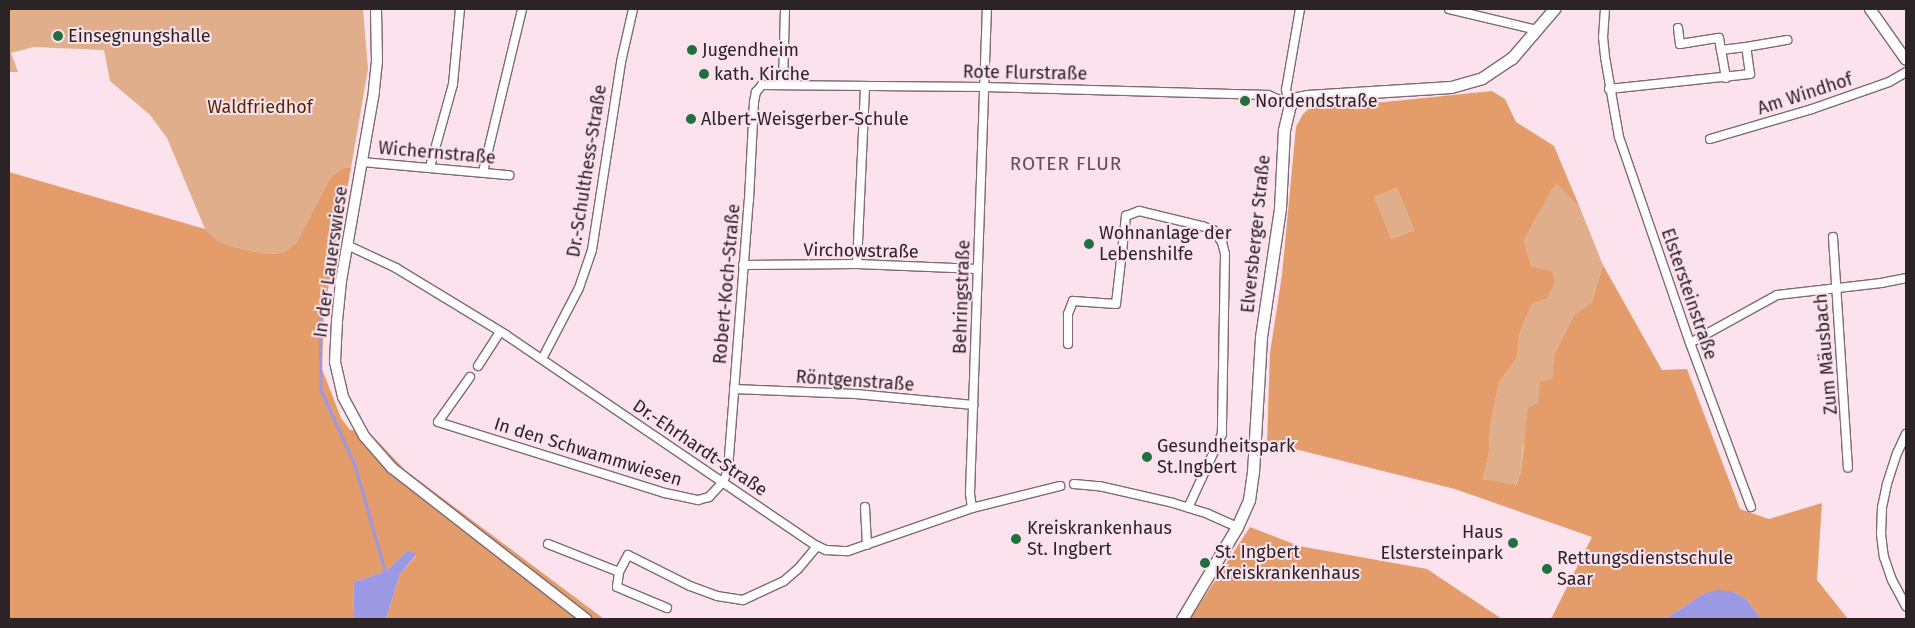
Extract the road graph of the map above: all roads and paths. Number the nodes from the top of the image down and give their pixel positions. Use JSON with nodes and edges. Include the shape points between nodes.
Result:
{"nodes":[{"id":1,"x":376,"y":9,"type":"edge"},
{"id":2,"x":460,"y":9,"type":"edge"},
{"id":3,"x":522,"y":9,"type":"edge"},
{"id":4,"x":633,"y":9,"type":"edge"},
{"id":5,"x":785,"y":9,"type":"edge"},
{"id":6,"x":987,"y":9,"type":"edge"},
{"id":7,"x":1300,"y":9,"type":"edge"},
{"id":8,"x":1449,"y":9,"type":"edge"},
{"id":9,"x":1554,"y":9,"type":"edge"},
{"id":10,"x":1605,"y":9,"type":"edge"},
{"id":11,"x":1870,"y":9,"type":"edge"},
{"id":12,"x":1678,"y":28,"type":"dead end"},
{"id":13,"x":1536,"y":30,"type":"junction"},
{"id":14,"x":1787,"y":40,"type":"dead end"},
{"id":15,"x":1746,"y":46,"type":"junction"},
{"id":16,"x":1721,"y":50,"type":"junction"},
{"id":17,"x":1906,"y":60,"type":"edge"},
{"id":18,"x":1906,"y":72,"type":"edge"},
{"id":19,"x":1726,"y":78,"type":"junction"},
{"id":20,"x":783,"y":85,"type":"junction"},
{"id":21,"x":865,"y":86,"type":"junction"},
{"id":22,"x":984,"y":87,"type":"junction"},
{"id":23,"x":758,"y":88,"type":"joint"},
{"id":24,"x":1610,"y":89,"type":"junction"},
{"id":25,"x":1290,"y":105,"type":"junction"},
{"id":26,"x":1710,"y":139,"type":"dead end"},
{"id":27,"x":362,"y":162,"type":"junction"},
{"id":28,"x":430,"y":167,"type":"junction"},
{"id":29,"x":483,"y":172,"type":"junction"},
{"id":30,"x":509,"y":176,"type":"dead end"},
{"id":31,"x":1833,"y":237,"type":"dead end"},
{"id":32,"x":347,"y":245,"type":"junction"},
{"id":33,"x":857,"y":264,"type":"junction"},
{"id":34,"x":742,"y":265,"type":"junction"},
{"id":35,"x":978,"y":268,"type":"junction"},
{"id":36,"x":1906,"y":278,"type":"edge"},
{"id":37,"x":1836,"y":288,"type":"junction"},
{"id":38,"x":500,"y":332,"type":"junction"},
{"id":39,"x":1690,"y":343,"type":"junction"},
{"id":40,"x":1068,"y":344,"type":"dead end"},
{"id":41,"x":542,"y":359,"type":"junction"},
{"id":42,"x":478,"y":366,"type":"dead end"},
{"id":43,"x":470,"y":377,"type":"dead end"},
{"id":44,"x":734,"y":389,"type":"junction"},
{"id":45,"x":973,"y":406,"type":"junction"},
{"id":46,"x":1906,"y":434,"type":"edge"},
{"id":47,"x":1848,"y":468,"type":"dead end"},
{"id":48,"x":723,"y":482,"type":"junction"},
{"id":49,"x":1074,"y":484,"type":"dead end"},
{"id":50,"x":1060,"y":486,"type":"dead end"},
{"id":51,"x":865,"y":506,"type":"dead end"},
{"id":52,"x":1751,"y":507,"type":"dead end"},
{"id":53,"x":972,"y":508,"type":"junction"},
{"id":54,"x":1188,"y":508,"type":"junction"},
{"id":55,"x":1237,"y":528,"type":"junction"},
{"id":56,"x":548,"y":544,"type":"dead end"},
{"id":57,"x":867,"y":545,"type":"junction"},
{"id":58,"x":817,"y":546,"type":"junction"},
{"id":59,"x":619,"y":572,"type":"junction"},
{"id":60,"x":1906,"y":606,"type":"edge"},
{"id":61,"x":667,"y":608,"type":"dead end"},
{"id":62,"x":586,"y":619,"type":"edge"},
{"id":63,"x":1182,"y":619,"type":"edge"}],
"edges":[{"from":1,"to":27,"type":"street","name":"In der Lauerswiese","via":[[377,61]]},
{"from":2,"to":28,"type":"street","via":[[453,84]]},
{"from":3,"to":29,"type":"street"},
{"from":4,"to":41,"type":"street","name":"Dr.-Schulthess-Straße","via":[[618,79],[592,250],[580,288]]},
{"from":5,"to":20,"type":"street"},
{"from":6,"to":22,"type":"street","name":"Behringstraße"},
{"from":7,"to":25,"type":"street","via":[[1286,90]]},
{"from":8,"to":13,"type":"street"},
{"from":9,"to":13,"type":"main road"},
{"from":10,"to":24,"type":"street","name":"Elstersteinstraße","via":[[1603,37]]},
{"from":11,"to":17,"type":"street"},
{"from":12,"to":16,"type":"street","via":[[1680,44],[1719,38]]},
{"from":13,"to":25,"type":"main road","via":[[1497,70],[1468,83],[1307,96],[1297,98]]},
{"from":14,"to":15,"type":"street"},
{"from":15,"to":16,"type":"street"},
{"from":15,"to":19,"type":"street","via":[[1750,74]]},
{"from":16,"to":19,"type":"street"},
{"from":18,"to":26,"type":"street","name":"Am Windhof","via":[[1888,82],[1812,109]]},
{"from":19,"to":24,"type":"street"},
{"from":20,"to":21,"type":"street","name":"Rote Flurstraße"},
{"from":20,"to":23,"type":"street","name":"Rote Flurstraße","via":[[762,85]]},
{"from":21,"to":22,"type":"street","name":"Rote Flurstraße"},
{"from":21,"to":33,"type":"street"},
{"from":22,"to":25,"type":"street","name":"Rote Flurstraße","via":[[1268,95]]},
{"from":22,"to":35,"type":"street","name":"Behringstraße"},
{"from":23,"to":34,"type":"street","name":"Robert-Koch-Straße","via":[[754,102]]},
{"from":24,"to":39,"type":"street","name":"Elstersteinstraße","via":[[1621,144]]},
{"from":25,"to":55,"type":"main road","name":"Elversberger Straße","via":[[1284,130],[1280,208],[1261,337],[1253,472],[1249,500]]},
{"from":27,"to":28,"type":"street","name":"Wichernstraße"},
{"from":27,"to":32,"type":"street","name":"In der Lauerswiese"},
{"from":28,"to":29,"type":"street","name":"Wichernstraße"},
{"from":29,"to":30,"type":"street","name":"Wichernstraße"},
{"from":31,"to":37,"type":"street","name":"Zum Mäusbach"},
{"from":32,"to":38,"type":"street","name":"Dr.-Ehrhardt-Straße","via":[[396,268]]},
{"from":32,"to":62,"type":"street","name":"In der Lauerswiese","via":[[336,321],[335,362],[343,397],[364,436],[414,487]]},
{"from":33,"to":34,"type":"street","name":"Virchowstraße"},
{"from":33,"to":35,"type":"street","name":"Virchowstraße"},
{"from":34,"to":44,"type":"street","name":"Robert-Koch-Straße"},
{"from":35,"to":45,"type":"street","name":"Behringstraße"},
{"from":36,"to":37,"type":"street"},
{"from":37,"to":39,"type":"street","via":[[1777,294]]},
{"from":37,"to":47,"type":"street","name":"Zum Mäusbach"},
{"from":38,"to":41,"type":"street","name":"Dr.-Ehrhardt-Straße"},
{"from":38,"to":42,"type":"street"},
{"from":39,"to":52,"type":"street","name":"Elstersteinstraße"},
{"from":40,"to":54,"type":"street","via":[[1068,314],[1073,301],[1116,304],[1126,216],[1139,211],[1202,226],[1213,230],[1222,242],[1226,254],[1222,434]]},
{"from":41,"to":48,"type":"street","name":"Dr.-Ehrhardt-Straße"},
{"from":43,"to":48,"type":"street","name":"In den Schwammwiesen","via":[[438,422],[682,498],[698,500],[709,497]]},
{"from":44,"to":45,"type":"street","name":"Röntgenstraße","via":[[856,394]]},
{"from":44,"to":48,"type":"street","name":"Robert-Koch-Straße","via":[[728,470]]},
{"from":45,"to":53,"type":"street","name":"Behringstraße"},
{"from":46,"to":60,"type":"street","via":[[1896,453],[1887,484],[1880,534],[1892,580]]},
{"from":48,"to":58,"type":"street","name":"Dr.-Ehrhardt-Straße"},
{"from":49,"to":54,"type":"street","via":[[1128,492]]},
{"from":50,"to":53,"type":"street","name":"Dr.-Ehrhardt-Straße"},
{"from":51,"to":57,"type":"street"},
{"from":53,"to":57,"type":"street","name":"Dr.-Ehrhardt-Straße"},
{"from":54,"to":55,"type":"street"},
{"from":55,"to":63,"type":"main road","name":"Elversberger Straße"},
{"from":56,"to":59,"type":"street"},
{"from":57,"to":58,"type":"street","name":"Dr.-Ehrhardt-Straße","via":[[835,552]]},
{"from":58,"to":59,"type":"street","via":[[784,581],[743,600],[717,596],[690,586],[628,555]]},
{"from":59,"to":61,"type":"street","via":[[617,587]]}]}
